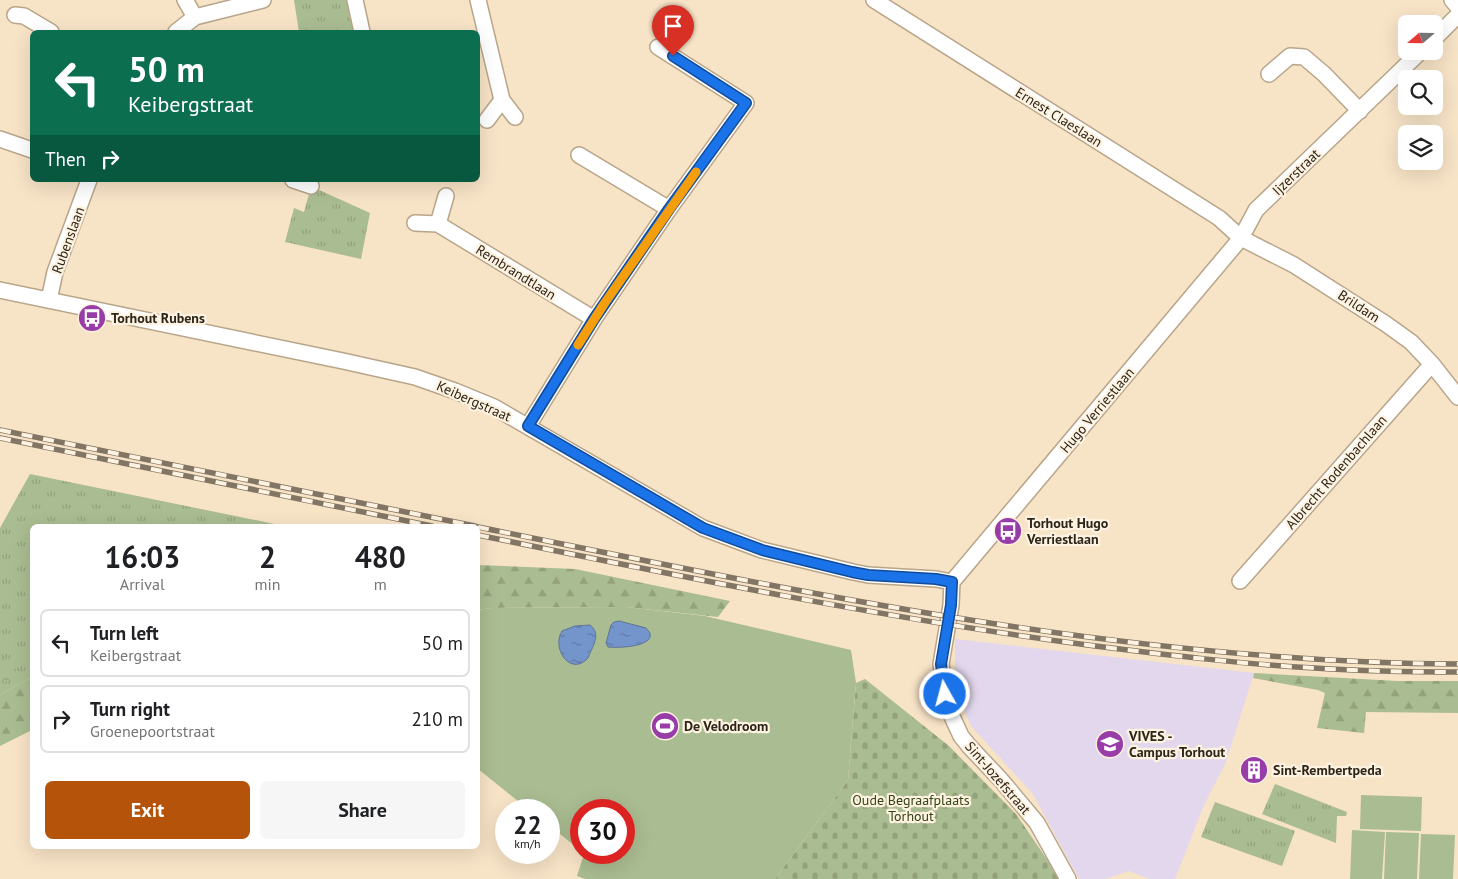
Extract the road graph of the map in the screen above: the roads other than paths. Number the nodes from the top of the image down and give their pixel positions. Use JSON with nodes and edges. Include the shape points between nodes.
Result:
{"nodes":[{"id":1,"x":186,"y":0,"type":"edge"},
{"id":2,"x":263,"y":0,"type":"edge"},
{"id":3,"x":355,"y":0,"type":"edge"},
{"id":4,"x":478,"y":0,"type":"edge"},
{"id":5,"x":874,"y":0,"type":"edge"},
{"id":6,"x":1452,"y":0,"type":"edge"},
{"id":7,"x":1458,"y":7,"type":"edge"},
{"id":8,"x":15,"y":15,"type":"dead end"},
{"id":9,"x":1458,"y":15,"type":"edge"},
{"id":10,"x":195,"y":17,"type":"junction"},
{"id":11,"x":48,"y":30,"type":"edge"},
{"id":12,"x":179,"y":30,"type":"edge"},
{"id":13,"x":362,"y":30,"type":"edge"},
{"id":14,"x":1443,"y":30,"type":"edge"},
{"id":15,"x":658,"y":46,"type":"dead end"},
{"id":16,"x":1412,"y":60,"type":"edge"},
{"id":17,"x":1269,"y":74,"type":"dead end"},
{"id":18,"x":502,"y":100,"type":"junction"},
{"id":19,"x":1360,"y":111,"type":"junction"},
{"id":20,"x":516,"y":117,"type":"dead end"},
{"id":21,"x":487,"y":120,"type":"dead end"},
{"id":22,"x":0,"y":139,"type":"edge"},
{"id":23,"x":30,"y":149,"type":"edge"},
{"id":24,"x":580,"y":155,"type":"dead end"},
{"id":25,"x":88,"y":182,"type":"edge"},
{"id":26,"x":300,"y":182,"type":"edge"},
{"id":27,"x":311,"y":186,"type":"dead end"},
{"id":28,"x":446,"y":196,"type":"dead end"},
{"id":29,"x":669,"y":209,"type":"junction"},
{"id":30,"x":415,"y":223,"type":"dead end"},
{"id":31,"x":438,"y":224,"type":"junction"},
{"id":32,"x":1241,"y":238,"type":"junction"},
{"id":33,"x":0,"y":290,"type":"edge"},
{"id":34,"x":49,"y":300,"type":"junction"},
{"id":35,"x":594,"y":319,"type":"junction"},
{"id":36,"x":1432,"y":364,"type":"junction"},
{"id":37,"x":1458,"y":397,"type":"edge"},
{"id":38,"x":528,"y":426,"type":"junction"},
{"id":39,"x":1240,"y":581,"type":"dead end"},
{"id":40,"x":952,"y":582,"type":"junction"},
{"id":41,"x":1068,"y":879,"type":"edge"}],
"edges":[{"from":1,"to":10,"type":"street"},
{"from":2,"to":10,"type":"street"},
{"from":3,"to":13,"type":"street"},
{"from":4,"to":18,"type":"street"},
{"from":5,"to":32,"type":"street","name":"Ernest Claeslaan","via":[[1219,218]]},
{"from":6,"to":7,"type":"street"},
{"from":8,"to":11,"type":"street","via":[[24,16]]},
{"from":9,"to":14,"type":"street"},
{"from":10,"to":12,"type":"street"},
{"from":15,"to":29,"type":"street","via":[[746,103]]},
{"from":16,"to":19,"type":"street","name":"Ijzerstraat"},
{"from":17,"to":19,"type":"street","via":[[1290,56],[1304,57]]},
{"from":18,"to":20,"type":"street"},
{"from":18,"to":21,"type":"street"},
{"from":19,"to":32,"type":"street","name":"Ijzerstraat","via":[[1256,210]]},
{"from":22,"to":23,"type":"street"},
{"from":24,"to":29,"type":"street"},
{"from":25,"to":34,"type":"street","name":"Rubenslaan"},
{"from":26,"to":27,"type":"street"},
{"from":28,"to":31,"type":"street"},
{"from":29,"to":35,"type":"street"},
{"from":30,"to":31,"type":"street","name":"Rembrandtlaan"},
{"from":31,"to":35,"type":"street","name":"Rembrandtlaan"},
{"from":32,"to":36,"type":"street","name":"Brildam","via":[[1294,266],[1386,324],[1411,342]]},
{"from":32,"to":40,"type":"street","name":"Hugo Verriestlaan"},
{"from":33,"to":34,"type":"street","name":"Keibergstraat"},
{"from":34,"to":38,"type":"street","name":"Keibergstraat","via":[[415,377],[494,407]]},
{"from":35,"to":38,"type":"street"},
{"from":36,"to":37,"type":"street","name":"Brildam"},
{"from":36,"to":39,"type":"street","name":"Albrecht Rodenbachlaan"},
{"from":38,"to":40,"type":"street","name":"Keibergstraat","via":[[703,528],[732,539],[762,550],[852,572]]},
{"from":40,"to":41,"type":"street","name":"Sint-Jozefstraat","via":[[941,664],[949,710],[961,736],[1037,823]]}]}
